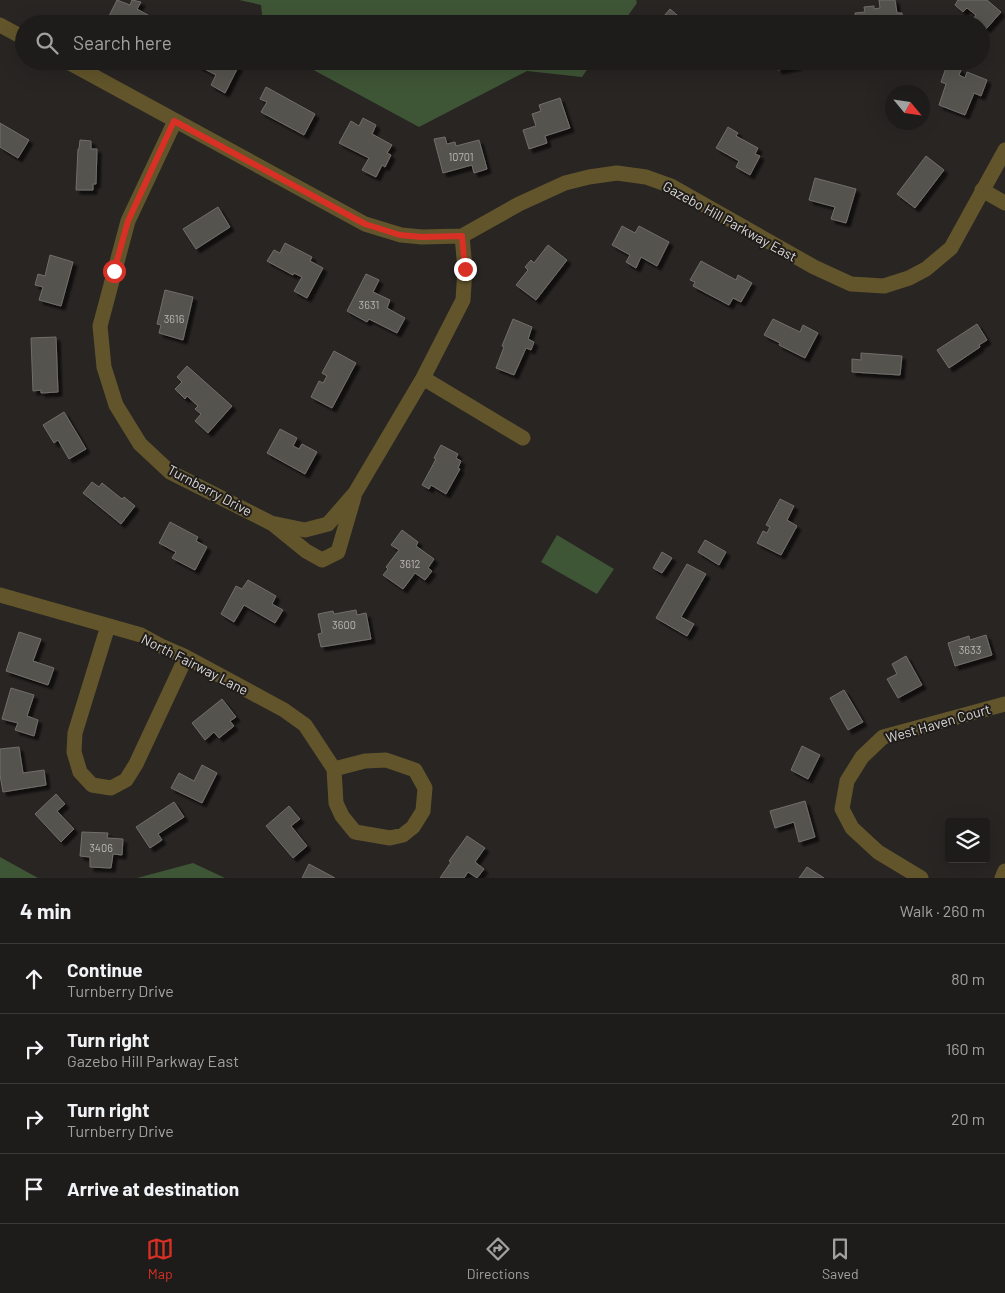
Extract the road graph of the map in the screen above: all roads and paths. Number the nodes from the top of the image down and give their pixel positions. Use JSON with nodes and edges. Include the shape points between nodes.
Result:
{"nodes":[{"id":1,"x":0,"y":25,"type":"edge"},
{"id":2,"x":15,"y":33,"type":"edge"},
{"id":3,"x":82,"y":70,"type":"edge"},
{"id":4,"x":174,"y":121,"type":"junction"},
{"id":5,"x":1005,"y":150,"type":"edge"},
{"id":6,"x":982,"y":190,"type":"junction"},
{"id":7,"x":1005,"y":203,"type":"edge"},
{"id":8,"x":462,"y":236,"type":"junction"},
{"id":9,"x":423,"y":378,"type":"junction"},
{"id":10,"x":524,"y":438,"type":"dead end"},
{"id":11,"x":355,"y":493,"type":"junction"},
{"id":12,"x":271,"y":523,"type":"junction"},
{"id":13,"x":0,"y":595,"type":"edge"},
{"id":14,"x":108,"y":626,"type":"junction"},
{"id":15,"x":186,"y":657,"type":"junction"},
{"id":16,"x":1005,"y":704,"type":"edge"},
{"id":17,"x":334,"y":768,"type":"junction"},
{"id":18,"x":1005,"y":871,"type":"edge"},
{"id":19,"x":921,"y":878,"type":"edge"},
{"id":20,"x":1002,"y":878,"type":"edge"}],
"edges":[{"from":1,"to":2,"type":"street"},
{"from":3,"to":4,"type":"street","name":"Gazebo Hill Parkway East"},
{"from":4,"to":8,"type":"street","name":"Gazebo Hill Parkway East","via":[[365,224],[400,235]]},
{"from":4,"to":12,"type":"street","name":"Turnberry Drive","via":[[128,221],[100,326],[104,367],[116,405],[140,444],[170,472]]},
{"from":5,"to":6,"type":"street","name":"Gazebo Hill Parkway East"},
{"from":6,"to":7,"type":"street"},
{"from":6,"to":8,"type":"street","name":"Gazebo Hill Parkway East","via":[[951,248],[926,269],[884,286],[851,284],[814,267],[671,186],[646,177],[617,173],[565,183]]},
{"from":8,"to":9,"type":"street","name":"Turnberry Drive","via":[[463,300]]},
{"from":9,"to":10,"type":"street"},
{"from":9,"to":11,"type":"street","name":"Turnberry Drive"},
{"from":11,"to":12,"type":"street","name":"Turnberry Drive","via":[[328,524],[306,530]]},
{"from":11,"to":12,"type":"street","name":"Turnberry Drive","via":[[338,552],[322,560]]},
{"from":13,"to":14,"type":"street","name":"North Fairway Lane"},
{"from":14,"to":15,"type":"street","name":"North Fairway Lane","via":[[140,635]]},
{"from":14,"to":15,"type":"street","via":[[76,733],[74,752],[80,772],[92,785],[110,788],[126,780]]},
{"from":15,"to":17,"type":"street","name":"North Fairway Lane","via":[[284,710],[305,725]]},
{"from":16,"to":19,"type":"street","name":"West Haven Court","via":[[882,737],[862,757],[847,781],[842,809],[852,828],[878,852]]},
{"from":17,"to":17,"type":"street","via":[[336,803],[355,832],[390,838],[403,836],[423,811],[425,788],[415,770],[386,760]]},
{"from":18,"to":20,"type":"street"}]}
